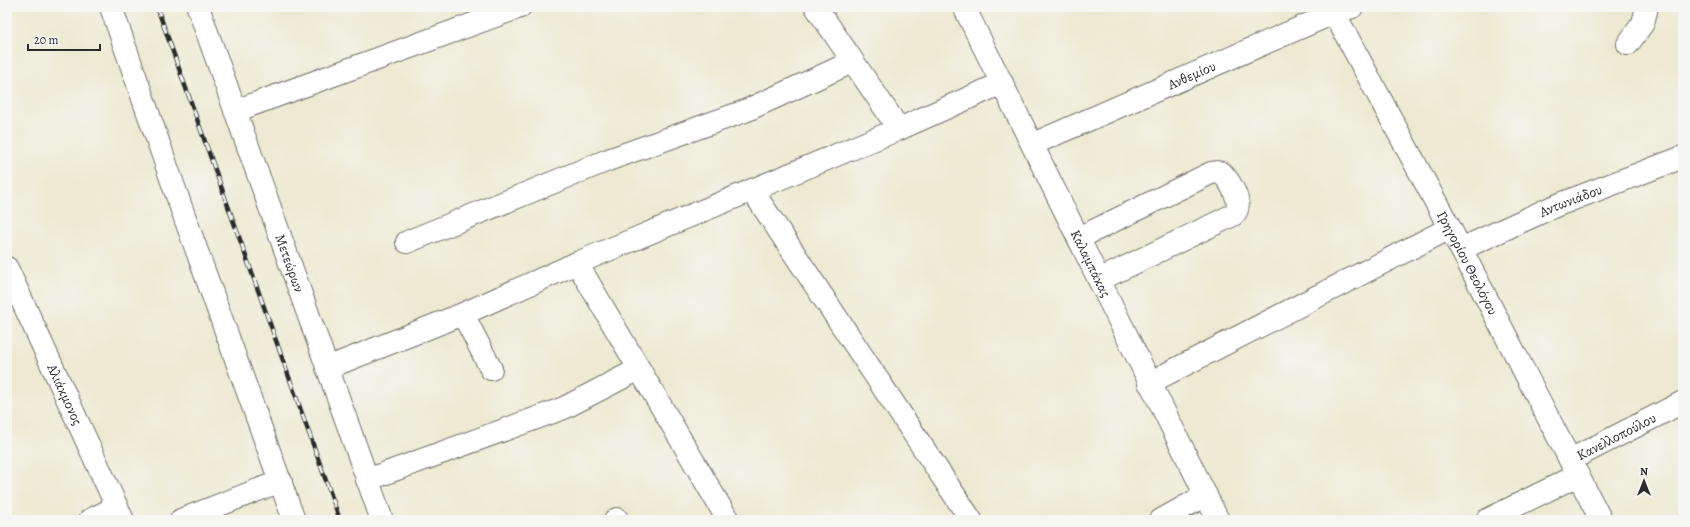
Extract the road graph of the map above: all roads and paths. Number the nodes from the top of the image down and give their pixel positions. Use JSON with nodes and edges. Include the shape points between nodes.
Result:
{"nodes":[{"id":1,"x":111,"y":7,"type":"edge"},
{"id":2,"x":198,"y":7,"type":"edge"},
{"id":3,"x":520,"y":7,"type":"edge"},
{"id":4,"x":816,"y":7,"type":"edge"},
{"id":5,"x":964,"y":7,"type":"edge"},
{"id":6,"x":1647,"y":7,"type":"edge"},
{"id":7,"x":1339,"y":9,"type":"edge"},
{"id":8,"x":1628,"y":44,"type":"dead end"},
{"id":9,"x":852,"y":62,"type":"junction"},
{"id":10,"x":1002,"y":83,"type":"junction"},
{"id":11,"x":235,"y":111,"type":"junction"},
{"id":12,"x":899,"y":130,"type":"junction"},
{"id":13,"x":1033,"y":144,"type":"junction"},
{"id":14,"x":1683,"y":157,"type":"edge"},
{"id":15,"x":752,"y":190,"type":"junction"},
{"id":16,"x":1450,"y":228,"type":"junction"},
{"id":17,"x":1079,"y":238,"type":"junction"},
{"id":18,"x":407,"y":242,"type":"dead end"},
{"id":19,"x":1461,"y":249,"type":"junction"},
{"id":20,"x":578,"y":263,"type":"junction"},
{"id":21,"x":7,"y":268,"type":"edge"},
{"id":22,"x":1099,"y":280,"type":"junction"},
{"id":23,"x":463,"y":314,"type":"junction"},
{"id":24,"x":327,"y":368,"type":"junction"},
{"id":25,"x":492,"y":369,"type":"dead end"},
{"id":26,"x":639,"y":369,"type":"junction"},
{"id":27,"x":1149,"y":383,"type":"junction"},
{"id":28,"x":1683,"y":402,"type":"edge"},
{"id":29,"x":1574,"y":468,"type":"junction"},
{"id":30,"x":367,"y":480,"type":"junction"},
{"id":31,"x":281,"y":481,"type":"junction"},
{"id":32,"x":1206,"y":495,"type":"junction"},
{"id":33,"x":120,"y":513,"type":"edge"},
{"id":34,"x":90,"y":520,"type":"edge"},
{"id":35,"x":181,"y":520,"type":"edge"},
{"id":36,"x":294,"y":520,"type":"edge"},
{"id":37,"x":382,"y":520,"type":"edge"},
{"id":38,"x":728,"y":520,"type":"edge"},
{"id":39,"x":971,"y":520,"type":"edge"},
{"id":40,"x":1161,"y":520,"type":"edge"},
{"id":41,"x":1218,"y":520,"type":"edge"},
{"id":42,"x":1487,"y":520,"type":"edge"},
{"id":43,"x":1601,"y":520,"type":"edge"}],
"edges":[{"from":1,"to":31,"type":"street"},
{"from":2,"to":11,"type":"street","name":"Μετεώρων"},
{"from":3,"to":11,"type":"street"},
{"from":4,"to":9,"type":"street"},
{"from":5,"to":10,"type":"street","name":"Καλαμπάκας"},
{"from":6,"to":8,"type":"street","via":[[1643,23]]},
{"from":7,"to":13,"type":"street","name":"Ανθεμίου"},
{"from":7,"to":16,"type":"street","name":"Γρηγορίου Θεολόγου"},
{"from":9,"to":12,"type":"street"},
{"from":9,"to":18,"type":"street","via":[[745,111],[608,160]]},
{"from":10,"to":12,"type":"street"},
{"from":10,"to":13,"type":"street","name":"Καλαμπάκας"},
{"from":11,"to":24,"type":"street","name":"Μετεώρων"},
{"from":12,"to":15,"type":"street"},
{"from":13,"to":17,"type":"street","name":"Καλαμπάκας"},
{"from":14,"to":19,"type":"street","name":"Αντωνιάδου","via":[[1554,206]]},
{"from":15,"to":20,"type":"street"},
{"from":15,"to":39,"type":"street"},
{"from":16,"to":19,"type":"street","name":"Γρηγορίου Θεολόγου"},
{"from":16,"to":27,"type":"street"},
{"from":17,"to":22,"type":"street","name":"Καλαμπάκας"},
{"from":17,"to":22,"type":"street","via":[[1212,173],[1222,173],[1238,200],[1239,206],[1233,215]]},
{"from":19,"to":29,"type":"street","name":"Γρηγορίου Θεολόγου"},
{"from":20,"to":23,"type":"street"},
{"from":20,"to":26,"type":"street"},
{"from":21,"to":33,"type":"street","name":"Αλιάκμονος"},
{"from":22,"to":27,"type":"street","name":"Καλαμπάκας"},
{"from":23,"to":24,"type":"street"},
{"from":23,"to":25,"type":"street"},
{"from":24,"to":30,"type":"street","name":"Μετεώρων"},
{"from":26,"to":30,"type":"street","via":[[564,408]]},
{"from":26,"to":38,"type":"street"},
{"from":27,"to":32,"type":"street","name":"Καλαμπάκας"},
{"from":28,"to":29,"type":"street","name":"Κανελλοπούλου"},
{"from":29,"to":42,"type":"street","name":"Κανελλοπούλου"},
{"from":29,"to":43,"type":"street","name":"Γρηγορίου Θεολόγου"},
{"from":30,"to":37,"type":"street","name":"Μετεώρων"},
{"from":31,"to":35,"type":"street"},
{"from":31,"to":36,"type":"street"},
{"from":32,"to":40,"type":"street"},
{"from":32,"to":41,"type":"street","name":"Καλαμπάκας"},
{"from":33,"to":34,"type":"street"}]}
